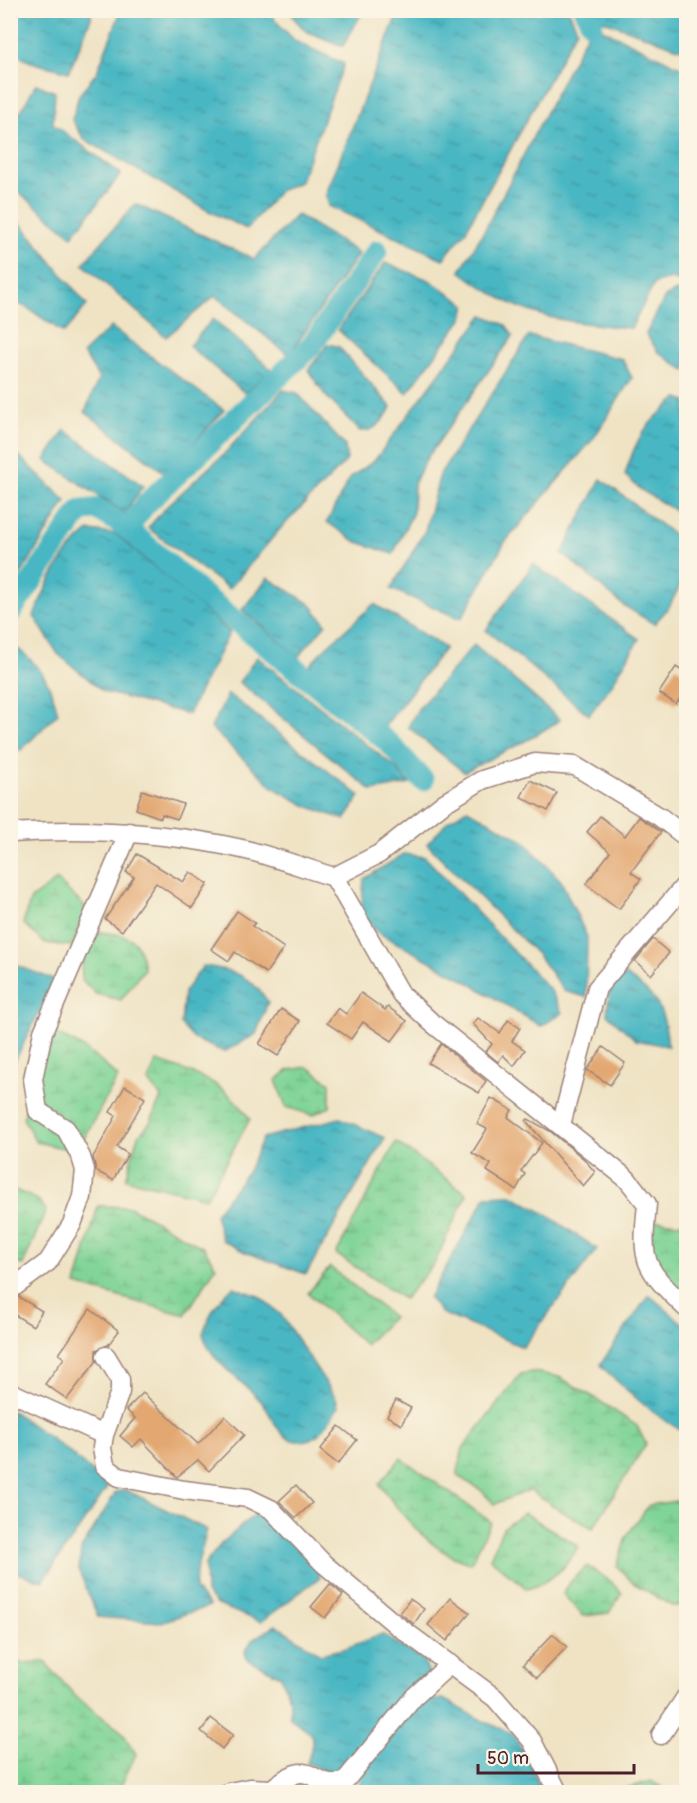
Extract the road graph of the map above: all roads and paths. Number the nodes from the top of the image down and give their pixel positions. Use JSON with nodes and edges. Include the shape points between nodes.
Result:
{"nodes":[{"id":1,"x":129,"y":832,"type":"junction"},
{"id":2,"x":10,"y":833,"type":"edge"},
{"id":3,"x":687,"y":837,"type":"edge"},
{"id":4,"x":334,"y":877,"type":"junction"},
{"id":5,"x":687,"y":884,"type":"edge"},
{"id":6,"x":561,"y":1125,"type":"junction"},
{"id":7,"x":10,"y":1290,"type":"edge"},
{"id":8,"x":687,"y":1308,"type":"edge"},
{"id":9,"x":106,"y":1356,"type":"dead end"},
{"id":10,"x":10,"y":1392,"type":"edge"},
{"id":11,"x":104,"y":1435,"type":"junction"},
{"id":12,"x":450,"y":1664,"type":"junction"},
{"id":13,"x":687,"y":1697,"type":"edge"},
{"id":14,"x":661,"y":1735,"type":"dead end"},
{"id":15,"x":344,"y":1787,"type":"edge"},
{"id":16,"x":229,"y":1792,"type":"edge"},
{"id":17,"x":558,"y":1792,"type":"edge"}],
"edges":[{"from":1,"to":2,"type":"street"},
{"from":1,"to":4,"type":"street","via":[[243,849]]},
{"from":1,"to":7,"type":"street","via":[[44,1032],[33,1079],[38,1111],[66,1129],[81,1157],[85,1170],[82,1197],[72,1224],[48,1263]]},
{"from":3,"to":4,"type":"street","via":[[575,766],[535,763],[482,780],[444,803],[379,854]]},
{"from":4,"to":6,"type":"street","via":[[401,994]]},
{"from":5,"to":6,"type":"street","via":[[597,988]]},
{"from":6,"to":8,"type":"street","via":[[627,1179],[647,1204],[643,1246],[652,1275]]},
{"from":9,"to":11,"type":"street","via":[[120,1379],[120,1392]]},
{"from":10,"to":11,"type":"street"},
{"from":11,"to":12,"type":"street","via":[[105,1466],[119,1477],[248,1498],[271,1509],[324,1564]]},
{"from":12,"to":15,"type":"street","via":[[414,1697]]},
{"from":12,"to":17,"type":"street","via":[[495,1698],[532,1741]]},
{"from":13,"to":14,"type":"street"},
{"from":15,"to":16,"type":"street","via":[[302,1772],[292,1773],[272,1789]]}]}
